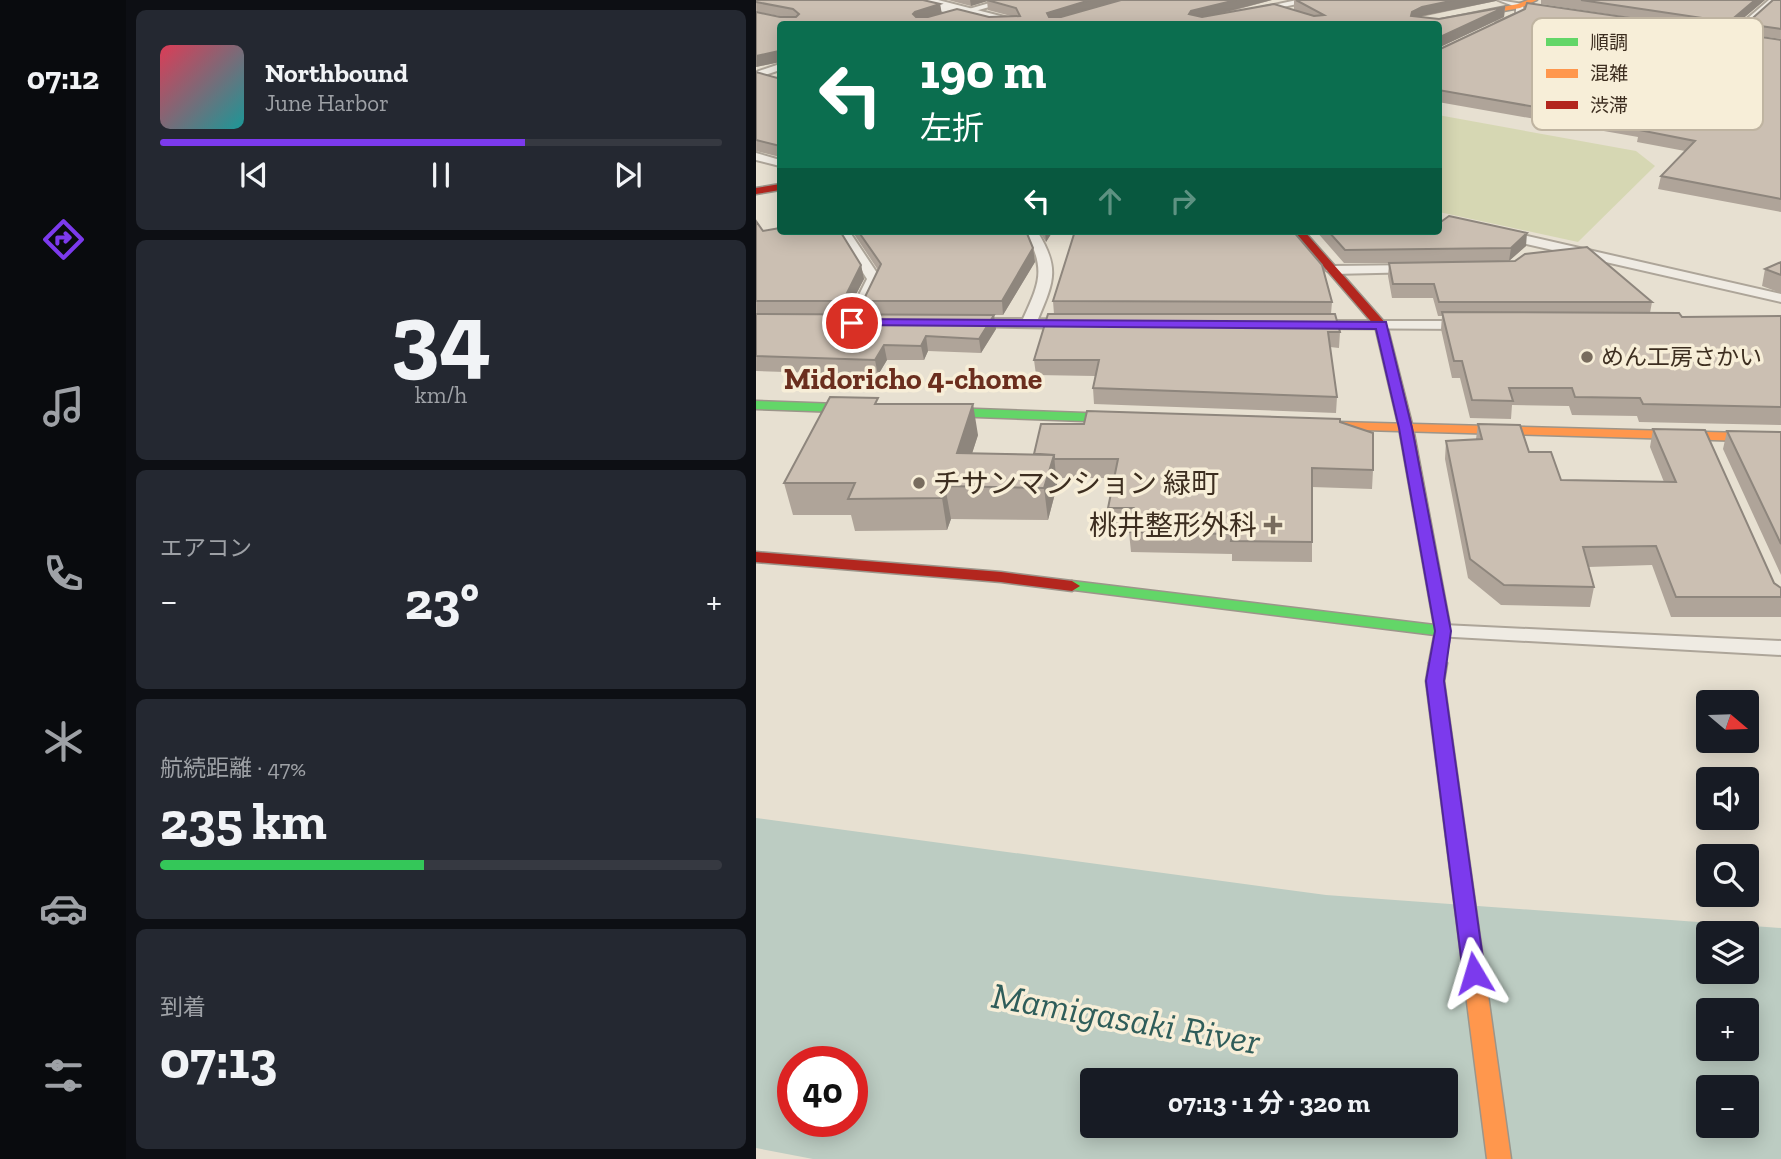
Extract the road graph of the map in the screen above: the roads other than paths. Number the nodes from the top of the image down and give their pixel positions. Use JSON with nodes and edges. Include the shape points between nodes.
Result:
{"nodes":[{"id":1,"x":918,"y":0,"type":"edge"},
{"id":2,"x":1010,"y":0,"type":"edge"},
{"id":3,"x":1259,"y":0,"type":"edge"},
{"id":4,"x":1312,"y":0,"type":"edge"},
{"id":5,"x":1502,"y":0,"type":"edge"},
{"id":6,"x":1774,"y":0,"type":"edge"},
{"id":7,"x":1275,"y":6,"type":"junction"},
{"id":8,"x":1527,"y":6,"type":"edge"},
{"id":9,"x":1250,"y":11,"type":"edge"},
{"id":10,"x":961,"y":12,"type":"junction"},
{"id":11,"x":1296,"y":16,"type":"edge"},
{"id":12,"x":1753,"y":18,"type":"edge"},
{"id":13,"x":931,"y":21,"type":"edge"},
{"id":14,"x":998,"y":21,"type":"edge"},
{"id":15,"x":1440,"y":21,"type":"edge"},
{"id":16,"x":1485,"y":32,"type":"edge"},
{"id":17,"x":777,"y":68,"type":"edge"},
{"id":18,"x":756,"y":75,"type":"edge"},
{"id":19,"x":777,"y":79,"type":"edge"},
{"id":20,"x":756,"y":156,"type":"edge"},
{"id":21,"x":777,"y":162,"type":"edge"},
{"id":22,"x":777,"y":188,"type":"edge"},
{"id":23,"x":756,"y":191,"type":"edge"},
{"id":24,"x":1491,"y":232,"type":"edge"},
{"id":25,"x":846,"y":235,"type":"edge"},
{"id":26,"x":1034,"y":235,"type":"edge"},
{"id":27,"x":1302,"y":235,"type":"edge"},
{"id":28,"x":1430,"y":269,"type":"edge"},
{"id":29,"x":1333,"y":270,"type":"junction"},
{"id":30,"x":1781,"y":298,"type":"edge"},
{"id":31,"x":852,"y":323,"type":"edge"},
{"id":32,"x":961,"y":323,"type":"edge"},
{"id":33,"x":1029,"y":323,"type":"junction"},
{"id":34,"x":1083,"y":324,"type":"edge"},
{"id":35,"x":1300,"y":325,"type":"edge"},
{"id":36,"x":1381,"y":325,"type":"junction"},
{"id":37,"x":1478,"y":325,"type":"edge"},
{"id":38,"x":756,"y":405,"type":"edge"},
{"id":39,"x":1157,"y":419,"type":"edge"},
{"id":40,"x":1281,"y":424,"type":"edge"},
{"id":41,"x":1406,"y":428,"type":"junction"},
{"id":42,"x":1781,"y":438,"type":"edge"},
{"id":43,"x":756,"y":557,"type":"edge"},
{"id":44,"x":1443,"y":631,"type":"junction"},
{"id":45,"x":1781,"y":648,"type":"edge"},
{"id":46,"x":1499,"y":1159,"type":"edge"}],
"edges":[{"from":1,"to":10,"type":"street"},
{"from":2,"to":10,"type":"lane"},
{"from":3,"to":7,"type":"lane"},
{"from":4,"to":7,"type":"lane"},
{"from":5,"to":8,"type":"lane"},
{"from":6,"to":12,"type":"lane"},
{"from":7,"to":9,"type":"lane"},
{"from":7,"to":11,"type":"lane"},
{"from":8,"to":15,"type":"street"},
{"from":8,"to":16,"type":"lane","via":[[1520,15]]},
{"from":10,"to":13,"type":"lane"},
{"from":10,"to":14,"type":"street"},
{"from":17,"to":18,"type":"lane"},
{"from":18,"to":19,"type":"street"},
{"from":20,"to":21,"type":"lane"},
{"from":22,"to":23,"type":"street"},
{"from":24,"to":30,"type":"lane","via":[[1538,247]]},
{"from":25,"to":31,"type":"lane","via":[[874,279]]},
{"from":26,"to":33,"type":"lane","via":[[1045,253],[1049,274]]},
{"from":27,"to":29,"type":"street"},
{"from":28,"to":29,"type":"lane"},
{"from":29,"to":36,"type":"street"},
{"from":32,"to":33,"type":"lane"},
{"from":33,"to":34,"type":"lane"},
{"from":35,"to":36,"type":"lane"},
{"from":36,"to":37,"type":"lane"},
{"from":36,"to":41,"type":"street"},
{"from":38,"to":39,"type":"street"},
{"from":40,"to":41,"type":"street"},
{"from":41,"to":42,"type":"street","via":[[1709,442]]},
{"from":41,"to":44,"type":"street"},
{"from":43,"to":44,"type":"street","via":[[1001,577]]},
{"from":44,"to":45,"type":"lane"},
{"from":44,"to":46,"type":"street","via":[[1435,681]]}]}
